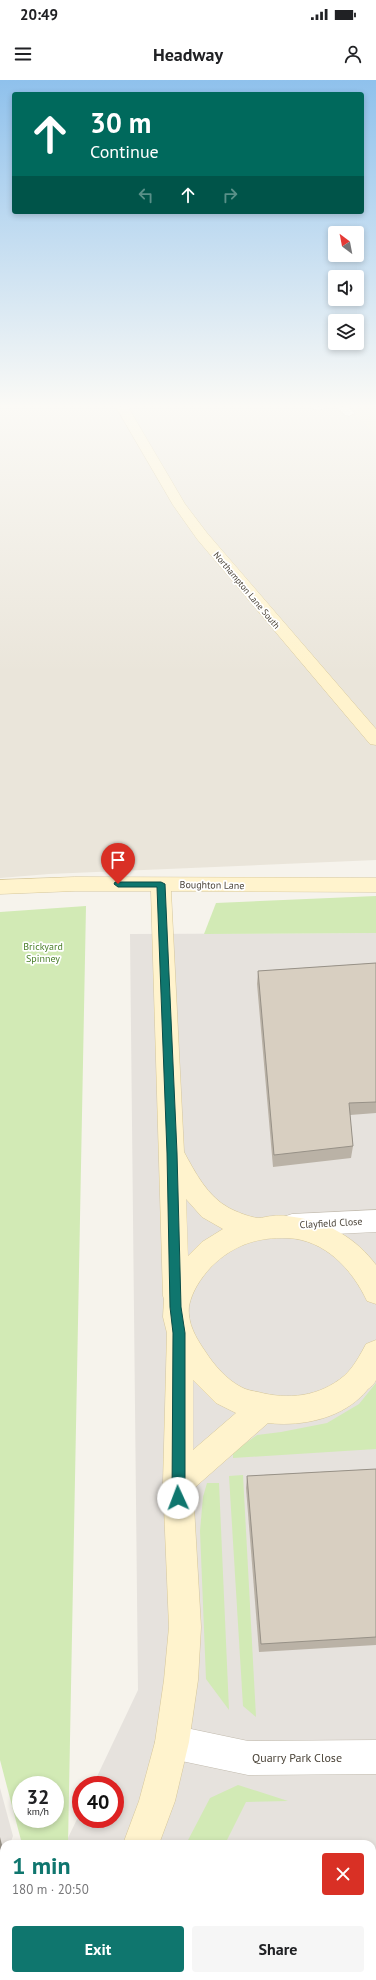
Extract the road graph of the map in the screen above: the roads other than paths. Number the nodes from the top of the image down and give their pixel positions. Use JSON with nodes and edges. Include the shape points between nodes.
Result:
{"nodes":[{"id":1,"x":174,"y":496,"type":"edge"},
{"id":2,"x":376,"y":740,"type":"edge"},
{"id":3,"x":161,"y":884,"type":"junction"},
{"id":4,"x":376,"y":885,"type":"edge"},
{"id":5,"x":0,"y":887,"type":"edge"},
{"id":6,"x":172,"y":1153,"type":"junction"},
{"id":7,"x":376,"y":1221,"type":"edge"},
{"id":8,"x":285,"y":1226,"type":"junction"},
{"id":9,"x":256,"y":1228,"type":"junction"},
{"id":10,"x":375,"y":1286,"type":"edge"},
{"id":11,"x":178,"y":1320,"type":"junction"},
{"id":12,"x":376,"y":1354,"type":"edge"},
{"id":13,"x":262,"y":1409,"type":"junction"},
{"id":14,"x":178,"y":1483,"type":"junction"},
{"id":15,"x":172,"y":1742,"type":"junction"},
{"id":16,"x":376,"y":1757,"type":"edge"},
{"id":17,"x":142,"y":1840,"type":"edge"}],
"edges":[{"from":1,"to":2,"type":"street","name":"Northampton Lane South","via":[[202,536]]},
{"from":3,"to":4,"type":"street","name":"Boughton Lane"},
{"from":3,"to":5,"type":"street","name":"Boughton Lane"},
{"from":3,"to":6,"type":"street"},
{"from":6,"to":9,"type":"street","via":[[193,1191],[206,1205],[227,1220]]},
{"from":6,"to":11,"type":"street"},
{"from":7,"to":8,"type":"street","name":"Clayfield Close"},
{"from":8,"to":9,"type":"street"},
{"from":8,"to":10,"type":"street","via":[[307,1230],[347,1251],[363,1267]]},
{"from":9,"to":11,"type":"street","via":[[227,1237],[203,1256],[184,1280]]},
{"from":11,"to":13,"type":"street","via":[[193,1358],[210,1381],[234,1398]]},
{"from":11,"to":14,"type":"street"},
{"from":12,"to":13,"type":"street","via":[[370,1368],[351,1390],[325,1405],[294,1411]]},
{"from":13,"to":14,"type":"street"},
{"from":14,"to":15,"type":"street","via":[[185,1627]]},
{"from":15,"to":16,"type":"street","name":"Quarry Park Close","via":[[248,1758]]},
{"from":15,"to":17,"type":"street","via":[[157,1800]]}]}
